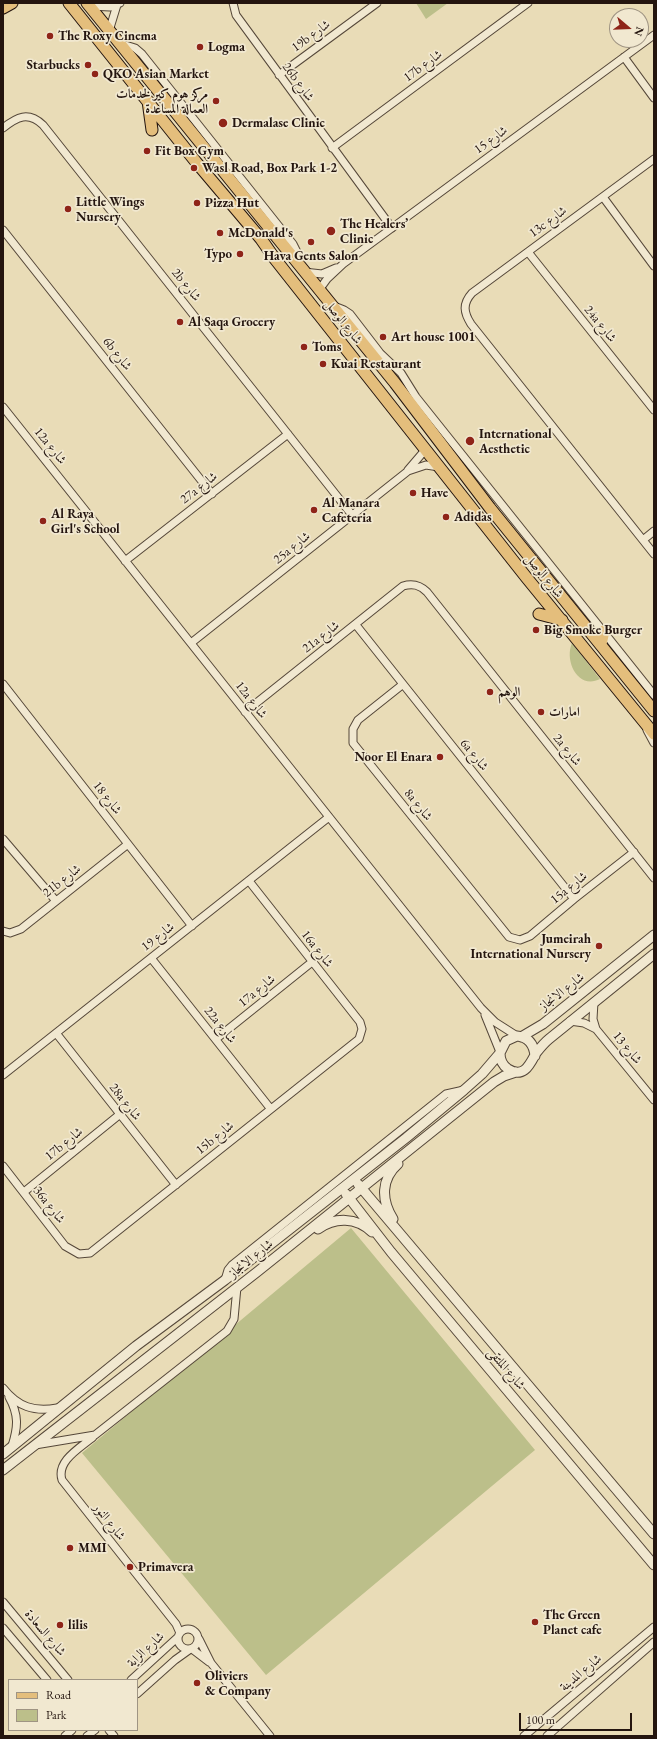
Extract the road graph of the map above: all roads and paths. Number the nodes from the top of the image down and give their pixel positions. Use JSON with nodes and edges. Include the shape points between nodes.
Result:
{"nodes":[{"id":1,"x":12,"y":3,"type":"edge"},
{"id":2,"x":62,"y":3,"type":"edge"},
{"id":3,"x":377,"y":3,"type":"edge"},
{"id":4,"x":528,"y":3,"type":"edge"},
{"id":5,"x":88,"y":4,"type":"edge"},
{"id":6,"x":118,"y":4,"type":"edge"},
{"id":7,"x":233,"y":4,"type":"edge"},
{"id":8,"x":71,"y":6,"type":"edge"},
{"id":9,"x":3,"y":8,"type":"edge"},
{"id":10,"x":109,"y":32,"type":"junction"},
{"id":11,"x":654,"y":35,"type":"edge"},
{"id":12,"x":624,"y":57,"type":"junction"},
{"id":13,"x":278,"y":75,"type":"junction"},
{"id":14,"x":654,"y":98,"type":"edge"},
{"id":15,"x":148,"y":101,"type":"junction"},
{"id":16,"x":3,"y":128,"type":"edge"},
{"id":17,"x":152,"y":130,"type":"dead end"},
{"id":18,"x":332,"y":148,"type":"junction"},
{"id":19,"x":654,"y":159,"type":"edge"},
{"id":20,"x":603,"y":197,"type":"junction"},
{"id":21,"x":392,"y":228,"type":"junction"},
{"id":22,"x":3,"y":230,"type":"edge"},
{"id":23,"x":261,"y":239,"type":"junction"},
{"id":24,"x":528,"y":252,"type":"junction"},
{"id":25,"x":344,"y":264,"type":"junction"},
{"id":26,"x":654,"y":266,"type":"edge"},
{"id":27,"x":301,"y":268,"type":"junction"},
{"id":28,"x":320,"y":290,"type":"junction"},
{"id":29,"x":330,"y":305,"type":"junction"},
{"id":30,"x":3,"y":407,"type":"edge"},
{"id":31,"x":654,"y":410,"type":"edge"},
{"id":32,"x":288,"y":434,"type":"junction"},
{"id":33,"x":426,"y":449,"type":"junction"},
{"id":34,"x":442,"y":469,"type":"junction"},
{"id":35,"x":408,"y":470,"type":"junction"},
{"id":36,"x":212,"y":494,"type":"junction"},
{"id":37,"x":490,"y":508,"type":"junction"},
{"id":38,"x":352,"y":515,"type":"junction"},
{"id":39,"x":488,"y":527,"type":"junction"},
{"id":40,"x":654,"y":531,"type":"edge"},
{"id":41,"x":486,"y":540,"type":"dead end"},
{"id":42,"x":643,"y":540,"type":"junction"},
{"id":43,"x":654,"y":554,"type":"edge"},
{"id":44,"x":125,"y":561,"type":"junction"},
{"id":45,"x":413,"y":584,"type":"joint"},
{"id":46,"x":539,"y":614,"type":"dead end"},
{"id":47,"x":562,"y":620,"type":"junction"},
{"id":48,"x":356,"y":625,"type":"junction"},
{"id":49,"x":604,"y":631,"type":"junction"},
{"id":50,"x":191,"y":644,"type":"junction"},
{"id":51,"x":601,"y":644,"type":"junction"},
{"id":52,"x":3,"y":684,"type":"edge"},
{"id":53,"x":402,"y":685,"type":"junction"},
{"id":54,"x":654,"y":695,"type":"edge"},
{"id":55,"x":654,"y":711,"type":"edge"},
{"id":56,"x":245,"y":712,"type":"junction"},
{"id":57,"x":643,"y":721,"type":"junction"},
{"id":58,"x":654,"y":734,"type":"edge"},
{"id":59,"x":654,"y":743,"type":"edge"},
{"id":60,"x":329,"y":818,"type":"junction"},
{"id":61,"x":3,"y":839,"type":"edge"},
{"id":62,"x":128,"y":844,"type":"junction"},
{"id":63,"x":634,"y":852,"type":"junction"},
{"id":64,"x":654,"y":878,"type":"edge"},
{"id":65,"x":249,"y":881,"type":"junction"},
{"id":66,"x":574,"y":899,"type":"junction"},
{"id":67,"x":56,"y":901,"type":"junction"},
{"id":68,"x":192,"y":926,"type":"junction"},
{"id":69,"x":6,"y":932,"type":"edge"},
{"id":70,"x":654,"y":934,"type":"edge"},
{"id":71,"x":520,"y":940,"type":"joint"},
{"id":72,"x":654,"y":954,"type":"edge"},
{"id":73,"x":151,"y":958,"type":"junction"},
{"id":74,"x":312,"y":962,"type":"junction"},
{"id":75,"x":594,"y":1002,"type":"junction"},
{"id":76,"x":481,"y":1008,"type":"junction"},
{"id":77,"x":570,"y":1021,"type":"junction"},
{"id":78,"x":596,"y":1029,"type":"junction"},
{"id":79,"x":56,"y":1033,"type":"junction"},
{"id":80,"x":362,"y":1033,"type":"joint"},
{"id":81,"x":519,"y":1037,"type":"junction"},
{"id":82,"x":216,"y":1039,"type":"junction"},
{"id":83,"x":500,"y":1052,"type":"junction"},
{"id":84,"x":535,"y":1056,"type":"junction"},
{"id":85,"x":516,"y":1072,"type":"junction"},
{"id":86,"x":3,"y":1076,"type":"edge"},
{"id":87,"x":464,"y":1090,"type":"junction"},
{"id":88,"x":654,"y":1100,"type":"edge"},
{"id":89,"x":270,"y":1108,"type":"junction"},
{"id":90,"x":119,"y":1115,"type":"junction"},
{"id":91,"x":451,"y":1116,"type":"junction"},
{"id":92,"x":3,"y":1166,"type":"edge"},
{"id":93,"x":354,"y":1179,"type":"junction"},
{"id":94,"x":176,"y":1185,"type":"junction"},
{"id":95,"x":341,"y":1188,"type":"junction"},
{"id":96,"x":361,"y":1188,"type":"junction"},
{"id":97,"x":24,"y":1192,"type":"junction"},
{"id":98,"x":349,"y":1197,"type":"junction"},
{"id":99,"x":406,"y":1240,"type":"junction"},
{"id":100,"x":391,"y":1252,"type":"junction"},
{"id":101,"x":79,"y":1254,"type":"joint"},
{"id":102,"x":256,"y":1272,"type":"junction"},
{"id":103,"x":225,"y":1280,"type":"junction"},
{"id":104,"x":238,"y":1287,"type":"junction"},
{"id":105,"x":5,"y":1390,"type":"edge"},
{"id":106,"x":57,"y":1408,"type":"junction"},
{"id":107,"x":95,"y":1435,"type":"junction"},
{"id":108,"x":35,"y":1445,"type":"junction"},
{"id":109,"x":12,"y":1446,"type":"junction"},
{"id":110,"x":3,"y":1454,"type":"edge"},
{"id":111,"x":3,"y":1470,"type":"edge"},
{"id":112,"x":654,"y":1534,"type":"edge"},
{"id":113,"x":652,"y":1563,"type":"edge"},
{"id":114,"x":654,"y":1572,"type":"edge"},
{"id":115,"x":3,"y":1602,"type":"edge"},
{"id":116,"x":654,"y":1626,"type":"edge"},
{"id":117,"x":3,"y":1628,"type":"edge"},
{"id":118,"x":181,"y":1633,"type":"junction"},
{"id":119,"x":199,"y":1639,"type":"junction"},
{"id":120,"x":654,"y":1642,"type":"edge"},
{"id":121,"x":191,"y":1650,"type":"junction"},
{"id":122,"x":211,"y":1663,"type":"junction"},
{"id":123,"x":46,"y":1679,"type":"edge"},
{"id":124,"x":67,"y":1679,"type":"edge"},
{"id":125,"x":132,"y":1679,"type":"edge"},
{"id":126,"x":138,"y":1693,"type":"edge"},
{"id":127,"x":270,"y":1736,"type":"edge"},
{"id":128,"x":524,"y":1736,"type":"edge"},
{"id":129,"x":547,"y":1736,"type":"edge"}],
"edges":[{"from":1,"to":9,"type":"main road"},
{"from":2,"to":8,"type":"main road"},
{"from":3,"to":13,"type":"street","name":"19b شارع"},
{"from":4,"to":18,"type":"street","name":"17b شارع"},
{"from":5,"to":6,"type":"street","via":[[103,7]]},
{"from":5,"to":10,"type":"main road","name":"شارع الوصل"},
{"from":6,"to":10,"type":"street"},
{"from":7,"to":13,"type":"street","name":"26b شارع","via":[[236,15]]},
{"from":8,"to":15,"type":"main road","name":"شارع الوصل"},
{"from":10,"to":27,"type":"main road","name":"شارع الوصل"},
{"from":11,"to":12,"type":"street","name":"شارع 15"},
{"from":12,"to":14,"type":"street"},
{"from":12,"to":21,"type":"street","name":"شارع 15"},
{"from":13,"to":18,"type":"street","name":"26b شارع"},
{"from":15,"to":17,"type":"main road"},
{"from":15,"to":23,"type":"main road","name":"شارع الوصل"},
{"from":16,"to":32,"type":"street","name":"2b شارع","via":[[14,119],[24,116],[35,118],[43,125]]},
{"from":18,"to":21,"type":"street","name":"26b شارع"},
{"from":19,"to":20,"type":"street","name":"13c شارع"},
{"from":20,"to":24,"type":"street","name":"13c شارع"},
{"from":20,"to":26,"type":"street"},
{"from":21,"to":25,"type":"street","name":"شارع 15"},
{"from":22,"to":36,"type":"street","name":"6b شارع"},
{"from":23,"to":28,"type":"main road","via":[[277,253],[304,287]]},
{"from":23,"to":33,"type":"main road","name":"شارع الوصل"},
{"from":24,"to":31,"type":"street","name":"24a شارع"},
{"from":24,"to":42,"type":"street","name":"13c شارع","via":[[472,293],[467,298],[464,311],[471,324]]},
{"from":25,"to":27,"type":"street","name":"شارع 15","via":[[322,274]]},
{"from":25,"to":28,"type":"street","name":"شارع 15","via":[[327,279]]},
{"from":27,"to":28,"type":"main road","name":"شارع الوصل"},
{"from":28,"to":29,"type":"main road","name":"شارع الوصل"},
{"from":29,"to":37,"type":"main road","name":"شارع الوصل","via":[[395,384]]},
{"from":29,"to":49,"type":"street","name":"شارع الوصل","via":[[347,312],[380,353],[401,373],[416,397]]},
{"from":30,"to":44,"type":"street","name":"12a شارع"},
{"from":32,"to":36,"type":"street","name":"27a شارع"},
{"from":32,"to":38,"type":"street","name":"2b شارع"},
{"from":33,"to":34,"type":"main road","name":"شارع الوصل"},
{"from":33,"to":35,"type":"street","name":"25a شارع"},
{"from":33,"to":37,"type":"main road","via":[[438,452],[476,498]]},
{"from":34,"to":35,"type":"street","name":"25a شارع","via":[[426,464]]},
{"from":34,"to":39,"type":"main road","name":"شارع الوصل"},
{"from":35,"to":38,"type":"street","name":"25a شارع"},
{"from":36,"to":44,"type":"street","name":"27a شارع"},
{"from":37,"to":51,"type":"main road","name":"شارع الوصل"},
{"from":38,"to":50,"type":"street","name":"25a شارع"},
{"from":39,"to":41,"type":"main road"},
{"from":39,"to":47,"type":"main road","name":"شارع الوصل"},
{"from":40,"to":42,"type":"street"},
{"from":42,"to":43,"type":"street"},
{"from":44,"to":50,"type":"street","name":"12a شارع"},
{"from":45,"to":48,"type":"street","name":"21a شارع","via":[[403,586]]},
{"from":45,"to":63,"type":"street","name":"2a شارع","via":[[427,592]]},
{"from":46,"to":47,"type":"main road"},
{"from":47,"to":57,"type":"main road","name":"شارع الوصل"},
{"from":48,"to":53,"type":"street","name":"6a شارع"},
{"from":48,"to":56,"type":"street","name":"21a شارع"},
{"from":49,"to":51,"type":"main road"},
{"from":49,"to":54,"type":"street","name":"شارع الوصل"},
{"from":50,"to":56,"type":"street","name":"12a شارع"},
{"from":51,"to":55,"type":"main road","name":"شارع الوصل"},
{"from":52,"to":62,"type":"street","name":"شارع 18"},
{"from":53,"to":66,"type":"street","name":"6a شارع"},
{"from":53,"to":71,"type":"street","name":"8a شارع","via":[[358,720],[353,729],[353,743],[505,933]]},
{"from":56,"to":60,"type":"street","name":"12a شارع"},
{"from":57,"to":58,"type":"main road","name":"شارع الوصل"},
{"from":57,"to":59,"type":"street"},
{"from":60,"to":65,"type":"street","name":"شارع 19"},
{"from":60,"to":76,"type":"street","name":"12a شارع"},
{"from":61,"to":67,"type":"street"},
{"from":62,"to":67,"type":"street","name":"21b شارع"},
{"from":62,"to":68,"type":"street","name":"شارع 18"},
{"from":63,"to":64,"type":"street","name":"2a شارع"},
{"from":63,"to":66,"type":"street","name":"15a شارع"},
{"from":65,"to":68,"type":"street","name":"شارع 19"},
{"from":65,"to":74,"type":"street","name":"16a شارع"},
{"from":66,"to":71,"type":"street","name":"15a شارع","via":[[530,936]]},
{"from":67,"to":69,"type":"street","name":"21b شارع","via":[[21,929]]},
{"from":68,"to":73,"type":"street","name":"شارع 19"},
{"from":70,"to":81,"type":"street","name":"شارع الانجاز","via":[[542,1024]]},
{"from":72,"to":75,"type":"street"},
{"from":73,"to":79,"type":"street","name":"شارع 19"},
{"from":73,"to":82,"type":"street","name":"22a شارع"},
{"from":74,"to":80,"type":"street","name":"16a شارع","via":[[360,1022]]},
{"from":74,"to":82,"type":"street","name":"17a شارع"},
{"from":75,"to":77,"type":"street"},
{"from":75,"to":78,"type":"street","name":"شارع 13","via":[[593,1019]]},
{"from":76,"to":81,"type":"street","name":"12a شارع","via":[[495,1022]]},
{"from":76,"to":83,"type":"street","name":"12a شارع","via":[[494,1033]]},
{"from":77,"to":78,"type":"street","name":"شارع 13","via":[[584,1023]]},
{"from":77,"to":84,"type":"street","via":[[549,1039]]},
{"from":78,"to":88,"type":"street","name":"شارع 13"},
{"from":79,"to":86,"type":"street","name":"شارع 19"},
{"from":79,"to":90,"type":"street","name":"28a شارع"},
{"from":80,"to":89,"type":"street","name":"15b شارع","via":[[356,1041]]},
{"from":81,"to":83,"type":"street","via":[[506,1041]]},
{"from":81,"to":84,"type":"street","via":[[530,1042]]},
{"from":82,"to":89,"type":"street","name":"22a شارع"},
{"from":83,"to":85,"type":"street","via":[[502,1064]]},
{"from":83,"to":87,"type":"street","name":"شارع الانجاز","via":[[482,1074]]},
{"from":84,"to":85,"type":"street","via":[[529,1068]]},
{"from":85,"to":91,"type":"street","name":"شارع الانجاز","via":[[498,1079]]},
{"from":87,"to":93,"type":"street","name":"شارع الانجاز"},
{"from":87,"to":103,"type":"street","via":[[449,1093],[434,1104],[232,1265]]},
{"from":89,"to":94,"type":"street","name":"15b شارع"},
{"from":90,"to":94,"type":"street","name":"28a شارع"},
{"from":90,"to":97,"type":"street","name":"17b شارع"},
{"from":91,"to":96,"type":"street","name":"شارع الانجاز"},
{"from":91,"to":99,"type":"street","via":[[436,1134],[396,1165],[386,1179],[385,1204]]},
{"from":92,"to":97,"type":"street","name":"36a شارع"},
{"from":93,"to":95,"type":"street","name":"شارع الانجاز"},
{"from":93,"to":96,"type":"street","name":"شارع الملتقى"},
{"from":94,"to":101,"type":"street","name":"15b شارع","via":[[94,1251]]},
{"from":95,"to":98,"type":"street","name":"شارع الملتقى"},
{"from":95,"to":103,"type":"street","name":"شارع الانجاز"},
{"from":96,"to":98,"type":"street","name":"شارع الانجاز"},
{"from":96,"to":99,"type":"street","name":"شارع الملتقى"},
{"from":97,"to":101,"type":"street","name":"36a شارع","via":[[65,1246]]},
{"from":98,"to":100,"type":"street","name":"شارع الملتقى"},
{"from":98,"to":102,"type":"street","name":"شارع الانجاز"},
{"from":99,"to":112,"type":"street","name":"شارع الملتقى"},
{"from":100,"to":102,"type":"street","via":[[363,1225],[340,1220],[325,1224],[278,1261]]},
{"from":100,"to":113,"type":"street","name":"شارع الملتقى"},
{"from":102,"to":104,"type":"street","name":"شارع الانجاز"},
{"from":103,"to":106,"type":"street","name":"شارع الانجاز"},
{"from":104,"to":107,"type":"street","name":"شارع النور","via":[[234,1319],[227,1330]]},
{"from":104,"to":108,"type":"street","name":"شارع الانجاز"},
{"from":105,"to":106,"type":"street","via":[[19,1404],[29,1408]]},
{"from":105,"to":109,"type":"street","via":[[16,1411],[18,1421]]},
{"from":106,"to":109,"type":"street","name":"شارع الانجاز"},
{"from":107,"to":108,"type":"street"},
{"from":107,"to":118,"type":"street","name":"شارع النور","via":[[65,1462],[61,1472],[64,1483]]},
{"from":108,"to":111,"type":"street","name":"شارع الانجاز"},
{"from":109,"to":110,"type":"street","name":"شارع الانجاز"},
{"from":113,"to":114,"type":"street"},
{"from":115,"to":124,"type":"street","name":"شارع السعادة"},
{"from":116,"to":128,"type":"street","name":"شارع المدينة"},
{"from":117,"to":123,"type":"street"},
{"from":118,"to":119,"type":"street","via":[[194,1631]]},
{"from":118,"to":121,"type":"street","via":[[180,1646]]},
{"from":118,"to":125,"type":"street","name":"شارع الراية"},
{"from":119,"to":121,"type":"street"},
{"from":119,"to":122,"type":"street"},
{"from":120,"to":129,"type":"street","name":"شارع المدينة"},
{"from":121,"to":122,"type":"street"},
{"from":121,"to":126,"type":"street","name":"شارع الراية","via":[[175,1660]]},
{"from":122,"to":127,"type":"street"}]}
